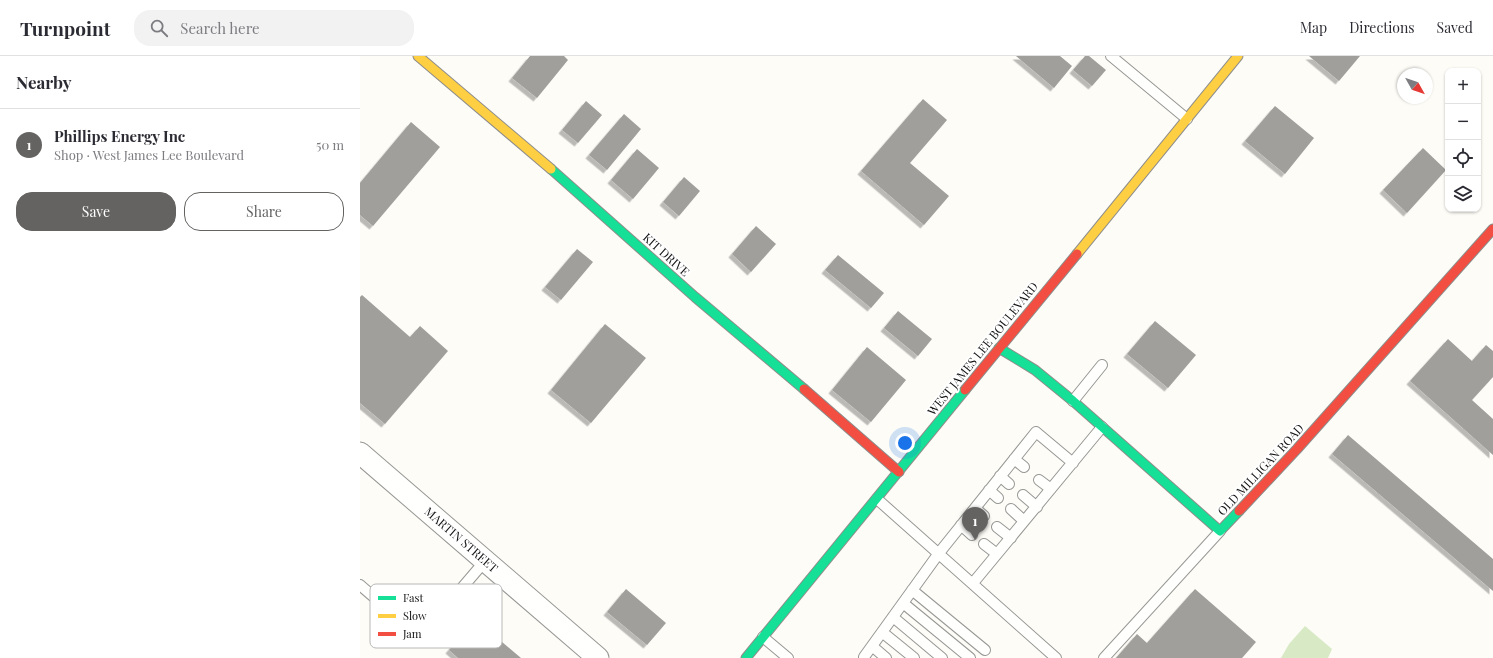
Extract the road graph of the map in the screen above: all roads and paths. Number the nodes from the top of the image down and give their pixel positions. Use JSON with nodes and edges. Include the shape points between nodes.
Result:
{"nodes":[{"id":1,"x":418,"y":56,"type":"edge"},
{"id":2,"x":1111,"y":56,"type":"edge"},
{"id":3,"x":1238,"y":56,"type":"edge"},
{"id":4,"x":1186,"y":118,"type":"junction"},
{"id":5,"x":1493,"y":228,"type":"edge"},
{"id":6,"x":999,"y":348,"type":"junction"},
{"id":7,"x":1102,"y":365,"type":"dead end"},
{"id":8,"x":1073,"y":401,"type":"junction"},
{"id":9,"x":1102,"y":427,"type":"junction"},
{"id":10,"x":360,"y":453,"type":"edge"},
{"id":11,"x":1014,"y":459,"type":"junction"},
{"id":12,"x":1073,"y":463,"type":"junction"},
{"id":13,"x":1024,"y":467,"type":"dead end"},
{"id":14,"x":898,"y":472,"type":"junction"},
{"id":15,"x":1000,"y":476,"type":"junction"},
{"id":16,"x":1039,"y":480,"type":"dead end"},
{"id":17,"x":1009,"y":484,"type":"dead end"},
{"id":18,"x":1051,"y":489,"type":"junction"},
{"id":19,"x":989,"y":490,"type":"junction"},
{"id":20,"x":1023,"y":495,"type":"dead end"},
{"id":21,"x":877,"y":498,"type":"junction"},
{"id":22,"x":998,"y":498,"type":"dead end"},
{"id":23,"x":1037,"y":507,"type":"junction"},
{"id":24,"x":975,"y":508,"type":"junction"},
{"id":25,"x":1011,"y":509,"type":"dead end"},
{"id":26,"x":984,"y":516,"type":"dead end"},
{"id":27,"x":1024,"y":521,"type":"junction"},
{"id":28,"x":961,"y":525,"type":"junction"},
{"id":29,"x":997,"y":527,"type":"dead end"},
{"id":30,"x":1220,"y":531,"type":"junction"},
{"id":31,"x":972,"y":535,"type":"dead end"},
{"id":32,"x":1011,"y":538,"type":"junction"},
{"id":33,"x":984,"y":544,"type":"dead end"},
{"id":34,"x":939,"y":552,"type":"junction"},
{"id":35,"x":997,"y":554,"type":"junction"},
{"id":36,"x":485,"y":561,"type":"junction"},
{"id":37,"x":973,"y":583,"type":"junction"},
{"id":38,"x":465,"y":584,"type":"edge"},
{"id":39,"x":360,"y":585,"type":"edge"},
{"id":40,"x":912,"y":590,"type":"junction"},
{"id":41,"x":370,"y":594,"type":"edge"},
{"id":42,"x":903,"y":603,"type":"junction"},
{"id":43,"x":893,"y":617,"type":"junction"},
{"id":44,"x":882,"y":632,"type":"junction"},
{"id":45,"x":763,"y":637,"type":"junction"},
{"id":46,"x":872,"y":646,"type":"junction"},
{"id":47,"x":985,"y":650,"type":"dead end"},
{"id":48,"x":598,"y":658,"type":"edge"},
{"id":49,"x":746,"y":658,"type":"edge"},
{"id":50,"x":788,"y":658,"type":"edge"},
{"id":51,"x":865,"y":658,"type":"edge"},
{"id":52,"x":886,"y":658,"type":"edge"},
{"id":53,"x":914,"y":658,"type":"edge"},
{"id":54,"x":942,"y":658,"type":"edge"},
{"id":55,"x":970,"y":658,"type":"edge"},
{"id":56,"x":1056,"y":658,"type":"edge"},
{"id":57,"x":1104,"y":658,"type":"edge"}],
"edges":[{"from":1,"to":14,"type":"street","name":"KIT DRIVE","via":[[539,158]]},
{"from":2,"to":4,"type":"lane"},
{"from":3,"to":4,"type":"street","name":"WEST JAMES LEE BOULEVARD"},
{"from":4,"to":6,"type":"street","name":"WEST JAMES LEE BOULEVARD"},
{"from":5,"to":30,"type":"street","name":"OLD MILLIGAN ROAD","via":[[1297,449]]},
{"from":6,"to":8,"type":"street","name":"OLD MILLIGAN ROAD","via":[[1035,370]]},
{"from":6,"to":14,"type":"street","name":"WEST JAMES LEE BOULEVARD"},
{"from":7,"to":8,"type":"lane"},
{"from":8,"to":9,"type":"street","name":"OLD MILLIGAN ROAD"},
{"from":9,"to":12,"type":"lane"},
{"from":9,"to":30,"type":"street","name":"OLD MILLIGAN ROAD"},
{"from":10,"to":36,"type":"street","name":"MARTIN STREET"},
{"from":11,"to":12,"type":"lane","via":[[1036,432]]},
{"from":11,"to":13,"type":"lane"},
{"from":11,"to":15,"type":"lane"},
{"from":12,"to":18,"type":"lane"},
{"from":14,"to":21,"type":"street","name":"WEST JAMES LEE BOULEVARD"},
{"from":15,"to":17,"type":"lane"},
{"from":15,"to":19,"type":"lane"},
{"from":16,"to":18,"type":"lane"},
{"from":18,"to":23,"type":"lane"},
{"from":19,"to":22,"type":"lane"},
{"from":19,"to":24,"type":"lane"},
{"from":20,"to":23,"type":"lane"},
{"from":21,"to":34,"type":"lane"},
{"from":21,"to":45,"type":"street","name":"WEST JAMES LEE BOULEVARD"},
{"from":23,"to":27,"type":"lane"},
{"from":24,"to":26,"type":"lane"},
{"from":24,"to":28,"type":"lane"},
{"from":25,"to":27,"type":"lane"},
{"from":27,"to":32,"type":"lane"},
{"from":28,"to":31,"type":"lane"},
{"from":28,"to":34,"type":"lane"},
{"from":29,"to":32,"type":"lane"},
{"from":30,"to":57,"type":"lane"},
{"from":32,"to":35,"type":"lane"},
{"from":33,"to":35,"type":"lane"},
{"from":34,"to":37,"type":"lane"},
{"from":34,"to":40,"type":"lane"},
{"from":35,"to":37,"type":"lane"},
{"from":36,"to":38,"type":"lane"},
{"from":36,"to":48,"type":"street","name":"MARTIN STREET"},
{"from":37,"to":56,"type":"lane"},
{"from":39,"to":41,"type":"lane"},
{"from":40,"to":42,"type":"lane"},
{"from":40,"to":47,"type":"lane"},
{"from":42,"to":43,"type":"lane"},
{"from":42,"to":55,"type":"lane"},
{"from":43,"to":44,"type":"lane"},
{"from":43,"to":54,"type":"lane"},
{"from":44,"to":46,"type":"lane"},
{"from":44,"to":53,"type":"lane"},
{"from":45,"to":49,"type":"street","name":"WEST JAMES LEE BOULEVARD"},
{"from":45,"to":50,"type":"lane"},
{"from":46,"to":51,"type":"lane"},
{"from":46,"to":52,"type":"lane"}]}
